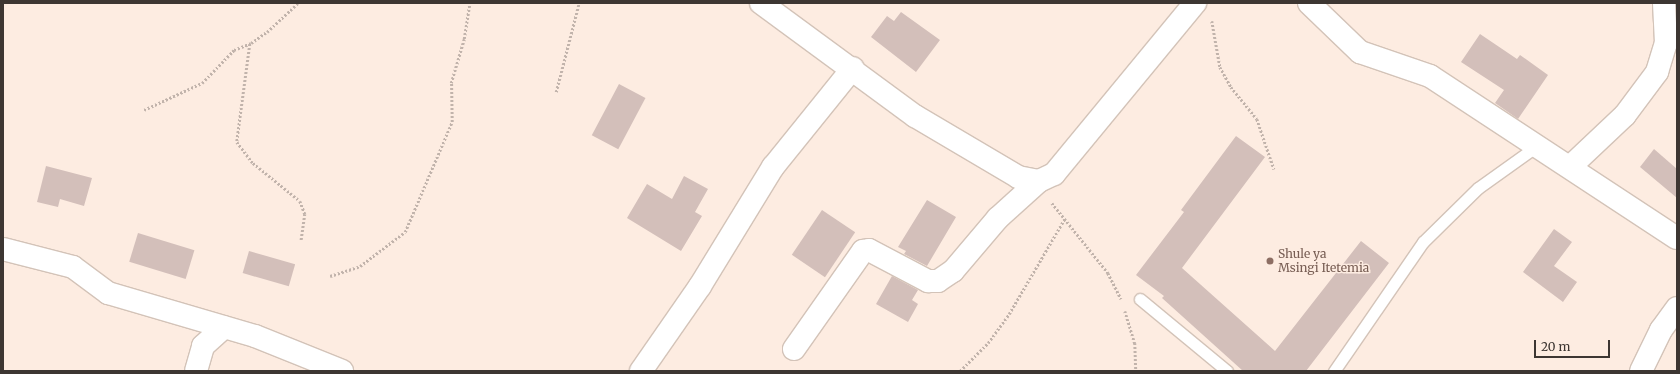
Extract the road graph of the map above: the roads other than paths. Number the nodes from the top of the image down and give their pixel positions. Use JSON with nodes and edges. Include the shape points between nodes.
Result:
{"nodes":[{"id":1,"x":761,"y":3,"type":"edge"},
{"id":2,"x":1195,"y":3,"type":"edge"},
{"id":3,"x":1308,"y":3,"type":"edge"},
{"id":4,"x":1664,"y":3,"type":"edge"},
{"id":5,"x":853,"y":68,"type":"junction"},
{"id":6,"x":1538,"y":145,"type":"junction"},
{"id":7,"x":1571,"y":166,"type":"junction"},
{"id":8,"x":1037,"y":183,"type":"junction"},
{"id":9,"x":1677,"y":238,"type":"edge"},
{"id":10,"x":3,"y":249,"type":"edge"},
{"id":11,"x":1140,"y":299,"type":"dead end"},
{"id":12,"x":1677,"y":308,"type":"edge"},
{"id":13,"x":224,"y":327,"type":"junction"},
{"id":14,"x":794,"y":349,"type":"dead end"},
{"id":15,"x":196,"y":371,"type":"edge"},
{"id":16,"x":342,"y":371,"type":"edge"},
{"id":17,"x":640,"y":371,"type":"edge"},
{"id":18,"x":1227,"y":371,"type":"edge"},
{"id":19,"x":1334,"y":371,"type":"edge"},
{"id":20,"x":1641,"y":371,"type":"edge"}],
"edges":[{"from":1,"to":5,"type":"street"},
{"from":2,"to":8,"type":"street","via":[[1054,174]]},
{"from":3,"to":6,"type":"street","via":[[1360,52],[1430,76]]},
{"from":4,"to":7,"type":"street","via":[[1666,43],[1657,72],[1625,115]]},
{"from":5,"to":8,"type":"street","via":[[915,116],[1018,177]]},
{"from":5,"to":17,"type":"street","via":[[773,167],[700,286]]},
{"from":6,"to":7,"type":"street"},
{"from":6,"to":19,"type":"lane","via":[[1478,188],[1423,242]]},
{"from":7,"to":9,"type":"street"},
{"from":8,"to":14,"type":"street","via":[[998,218],[953,272],[938,281],[928,281],[869,250],[863,251]]},
{"from":10,"to":13,"type":"street","via":[[74,267],[108,293]]},
{"from":11,"to":18,"type":"lane"},
{"from":12,"to":20,"type":"street","via":[[1661,330]]},
{"from":13,"to":15,"type":"street","via":[[203,346]]},
{"from":13,"to":16,"type":"street","via":[[255,336]]}]}
